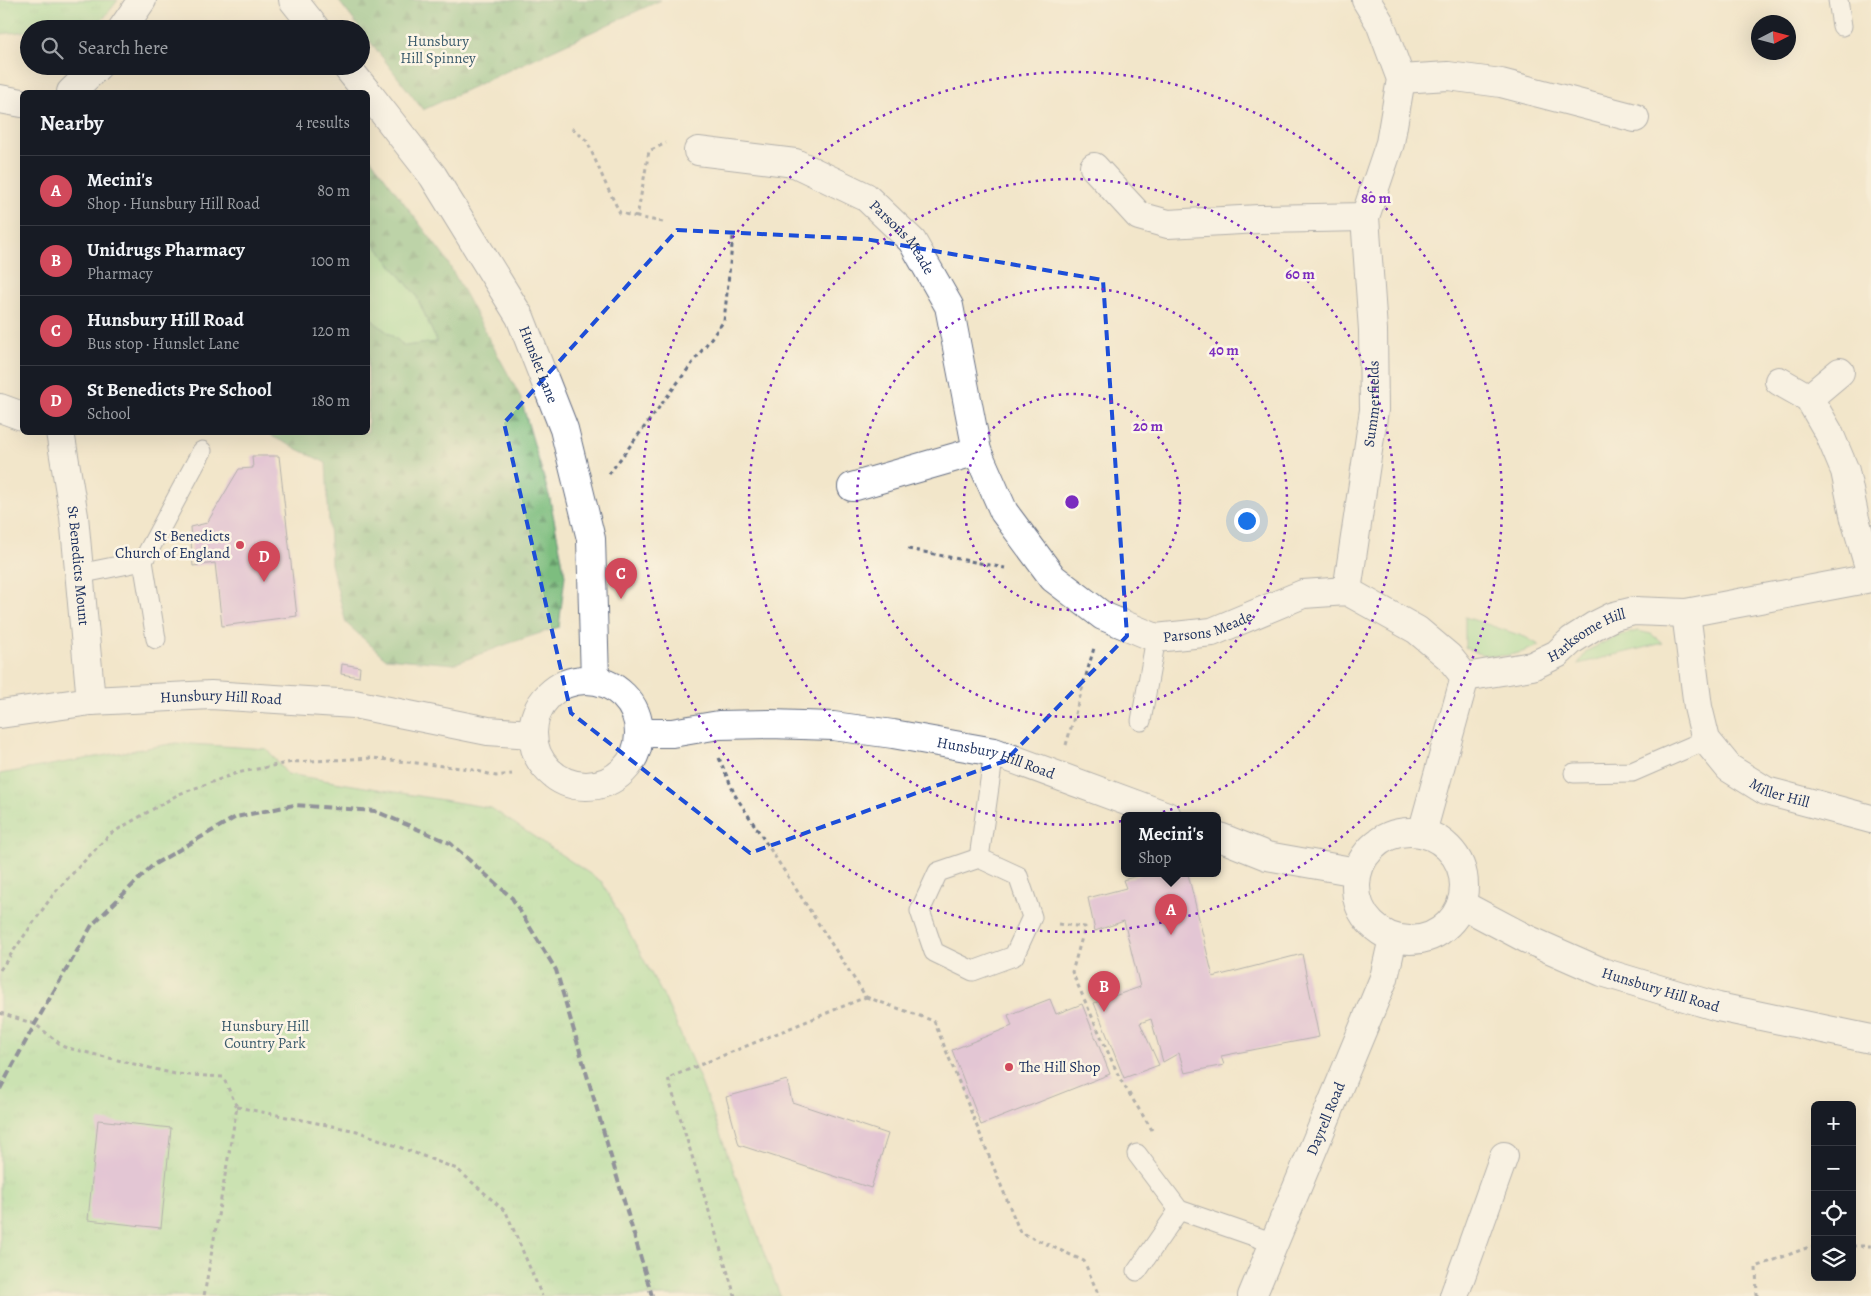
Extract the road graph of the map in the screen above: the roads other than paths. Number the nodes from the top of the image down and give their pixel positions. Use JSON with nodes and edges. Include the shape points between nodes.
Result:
{"nodes":[{"id":1,"x":142,"y":0,"type":"edge"},
{"id":2,"x":292,"y":0,"type":"edge"},
{"id":3,"x":1366,"y":0,"type":"edge"},
{"id":4,"x":1838,"y":0,"type":"edge"},
{"id":5,"x":128,"y":20,"type":"edge"},
{"id":6,"x":309,"y":20,"type":"edge"},
{"id":7,"x":1842,"y":26,"type":"dead end"},
{"id":8,"x":89,"y":75,"type":"edge"},
{"id":9,"x":353,"y":75,"type":"edge"},
{"id":10,"x":1401,"y":79,"type":"junction"},
{"id":11,"x":73,"y":90,"type":"edge"},
{"id":12,"x":365,"y":90,"type":"edge"},
{"id":13,"x":370,"y":97,"type":"edge"},
{"id":14,"x":0,"y":99,"type":"edge"},
{"id":15,"x":20,"y":103,"type":"edge"},
{"id":16,"x":1636,"y":118,"type":"dead end"},
{"id":17,"x":698,"y":151,"type":"dead end"},
{"id":18,"x":1094,"y":167,"type":"dead end"},
{"id":19,"x":1365,"y":217,"type":"junction"},
{"id":20,"x":1840,"y":372,"type":"dead end"},
{"id":21,"x":1779,"y":381,"type":"dead end"},
{"id":22,"x":1809,"y":398,"type":"junction"},
{"id":23,"x":0,"y":408,"type":"edge"},
{"id":24,"x":20,"y":415,"type":"edge"},
{"id":25,"x":60,"y":435,"type":"edge"},
{"id":26,"x":977,"y":450,"type":"junction"},
{"id":27,"x":202,"y":451,"type":"dead end"},
{"id":28,"x":852,"y":487,"type":"dead end"},
{"id":29,"x":144,"y":562,"type":"junction"},
{"id":30,"x":79,"y":574,"type":"junction"},
{"id":31,"x":1871,"y":574,"type":"edge"},
{"id":32,"x":1871,"y":578,"type":"edge"},
{"id":33,"x":1347,"y":590,"type":"junction"},
{"id":34,"x":1686,"y":613,"type":"junction"},
{"id":35,"x":1156,"y":638,"type":"junction"},
{"id":36,"x":156,"y":639,"type":"dead end"},
{"id":37,"x":1465,"y":677,"type":"junction"},
{"id":38,"x":595,"y":680,"type":"junction"},
{"id":39,"x":91,"y":701,"type":"junction"},
{"id":40,"x":0,"y":714,"type":"edge"},
{"id":41,"x":1141,"y":721,"type":"dead end"},
{"id":42,"x":639,"y":733,"type":"junction"},
{"id":43,"x":532,"y":734,"type":"junction"},
{"id":44,"x":1706,"y":740,"type":"junction"},
{"id":45,"x":994,"y":752,"type":"junction"},
{"id":46,"x":1574,"y":773,"type":"dead end"},
{"id":47,"x":1155,"y":812,"type":"edge"},
{"id":48,"x":1871,"y":819,"type":"edge"},
{"id":49,"x":1422,"y":833,"type":"junction"},
{"id":50,"x":1221,"y":838,"type":"edge"},
{"id":51,"x":979,"y":858,"type":"junction"},
{"id":52,"x":1357,"y":872,"type":"junction"},
{"id":53,"x":1460,"y":904,"type":"junction"},
{"id":54,"x":1393,"y":938,"type":"junction"},
{"id":55,"x":1871,"y":1039,"type":"edge"},
{"id":56,"x":1137,"y":1154,"type":"dead end"},
{"id":57,"x":1504,"y":1156,"type":"dead end"},
{"id":58,"x":1179,"y":1210,"type":"junction"},
{"id":59,"x":1274,"y":1243,"type":"junction"},
{"id":60,"x":1138,"y":1271,"type":"dead end"},
{"id":61,"x":1257,"y":1294,"type":"edge"},
{"id":62,"x":1454,"y":1296,"type":"edge"}],
"edges":[{"from":1,"to":5,"type":"street"},
{"from":2,"to":6,"type":"street"},
{"from":3,"to":10,"type":"street","via":[[1380,23]]},
{"from":4,"to":7,"type":"lane"},
{"from":8,"to":11,"type":"street"},
{"from":9,"to":12,"type":"street","name":"Hunslet Lane"},
{"from":10,"to":16,"type":"street","via":[[1448,76],[1501,83]]},
{"from":10,"to":19,"type":"street","name":"Summerfields","via":[[1390,143]]},
{"from":13,"to":38,"type":"street","name":"Hunslet Lane","via":[[433,176],[520,317],[551,395],[564,429],[591,539]]},
{"from":14,"to":15,"type":"street"},
{"from":17,"to":26,"type":"street","name":"Parsons Meade","via":[[795,163],[866,197],[912,240],[949,306]]},
{"from":18,"to":19,"type":"street","via":[[1139,216],[1168,224]]},
{"from":19,"to":33,"type":"street","name":"Summerfields","via":[[1373,330],[1374,410]]},
{"from":20,"to":22,"type":"street"},
{"from":21,"to":22,"type":"street"},
{"from":22,"to":31,"type":"street","via":[[1845,471]]},
{"from":23,"to":24,"type":"street"},
{"from":25,"to":30,"type":"street","name":"St Benedicts Mount","via":[[74,516]]},
{"from":26,"to":28,"type":"street"},
{"from":26,"to":35,"type":"street","name":"Parsons Meade","via":[[1004,512],[1053,578],[1103,616]]},
{"from":27,"to":29,"type":"lane"},
{"from":29,"to":30,"type":"lane"},
{"from":29,"to":36,"type":"lane"},
{"from":30,"to":39,"type":"street","name":"St Benedicts Mount"},
{"from":32,"to":34,"type":"street","name":"Harksome Hill"},
{"from":33,"to":35,"type":"street","name":"Parsons Meade","via":[[1303,594],[1212,632]]},
{"from":33,"to":37,"type":"street","via":[[1417,630],[1449,657]]},
{"from":34,"to":37,"type":"street","name":"Harksome Hill","via":[[1634,611],[1614,616],[1572,640],[1557,654],[1532,666]]},
{"from":34,"to":44,"type":"street","name":"Miller Hill","via":[[1698,707]]},
{"from":35,"to":41,"type":"lane"},
{"from":37,"to":49,"type":"street"},
{"from":38,"to":42,"type":"street","via":[[612,687],[627,699],[636,714]]},
{"from":38,"to":43,"type":"street","via":[[577,680],[559,687],[544,699],[535,715]]},
{"from":39,"to":40,"type":"street","name":"Hunsbury Hill Road"},
{"from":39,"to":43,"type":"street","name":"Hunsbury Hill Road","via":[[211,695],[354,704],[488,731]]},
{"from":42,"to":43,"type":"street","via":[[637,750],[629,765],[617,777],[586,787],[570,785],[554,777],[542,765]]},
{"from":42,"to":45,"type":"street","name":"Hunsbury Hill Road","via":[[672,733],[719,724],[833,726]]},
{"from":44,"to":46,"type":"lane","via":[[1632,772]]},
{"from":44,"to":48,"type":"street","name":"Miller Hill","via":[[1729,768],[1766,791]]},
{"from":45,"to":47,"type":"street","name":"Hunsbury Hill Road"},
{"from":45,"to":51,"type":"lane"},
{"from":49,"to":52,"type":"street","via":[[1395,834],[1378,842],[1365,855]]},
{"from":49,"to":53,"type":"street","via":[[1439,840],[1453,853],[1462,870],[1464,888]]},
{"from":50,"to":52,"type":"street","via":[[1267,856]]},
{"from":51,"to":51,"type":"lane","via":[[1018,876],[1032,917],[1014,956],[973,971],[934,952],[920,911],[938,872]]},
{"from":52,"to":54,"type":"street","via":[[1357,897],[1364,915],[1376,928]]},
{"from":53,"to":54,"type":"street","via":[[1451,920],[1437,932],[1412,940]]},
{"from":53,"to":55,"type":"street","name":"Hunsbury Hill Road","via":[[1527,939],[1602,972],[1718,1007]]},
{"from":54,"to":59,"type":"street","name":"Dayrell Road","via":[[1384,978]]},
{"from":56,"to":58,"type":"lane"},
{"from":57,"to":62,"type":"street"},
{"from":58,"to":59,"type":"lane"},
{"from":58,"to":60,"type":"lane"},
{"from":59,"to":61,"type":"street","name":"Dayrell Road"}]}
